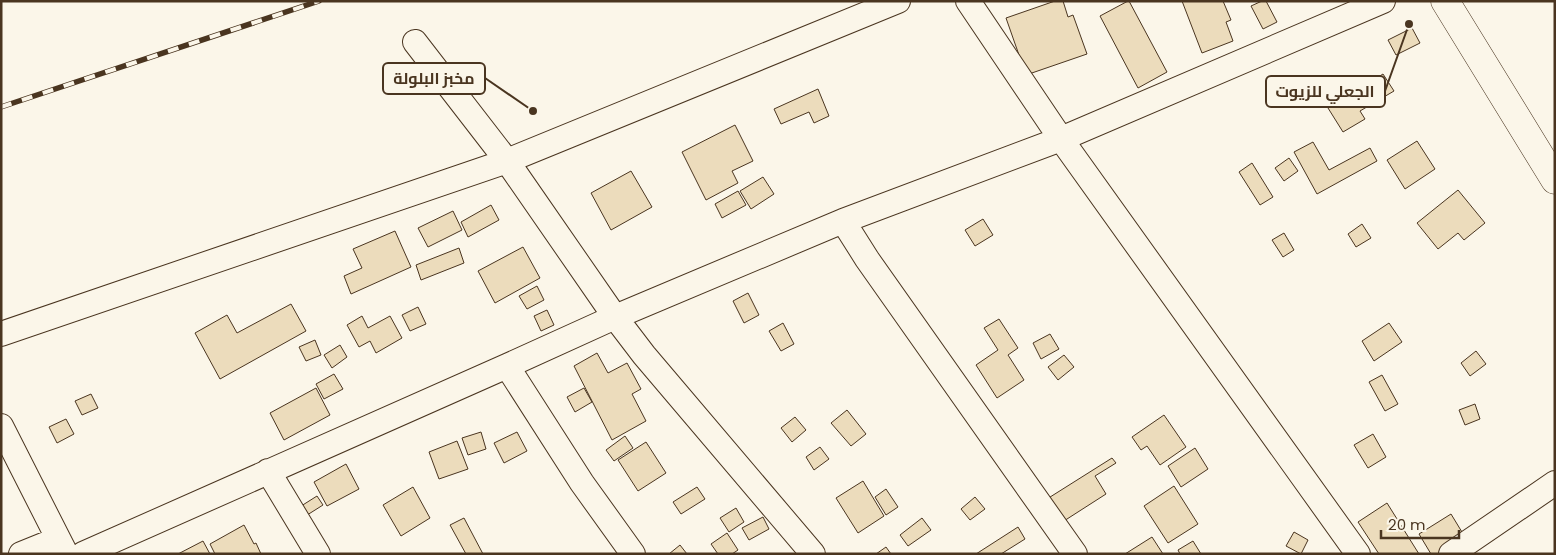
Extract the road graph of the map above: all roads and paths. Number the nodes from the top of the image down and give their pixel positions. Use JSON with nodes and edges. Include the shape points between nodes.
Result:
{"nodes":[{"id":1,"x":898,"y":1,"type":"edge"},
{"id":2,"x":968,"y":1,"type":"edge"},
{"id":3,"x":1383,"y":1,"type":"edge"},
{"id":4,"x":1445,"y":1,"type":"edge"},
{"id":5,"x":415,"y":42,"type":"dead end"},
{"id":6,"x":1061,"y":139,"type":"junction"},
{"id":7,"x":507,"y":161,"type":"junction"},
{"id":8,"x":1555,"y":180,"type":"edge"},
{"id":9,"x":842,"y":221,"type":"junction"},
{"id":10,"x":614,"y":317,"type":"junction"},
{"id":11,"x":1,"y":334,"type":"edge"},
{"id":12,"x":507,"y":366,"type":"junction"},
{"id":13,"x":1,"y":426,"type":"edge"},
{"id":14,"x":268,"y":471,"type":"junction"},
{"id":15,"x":1555,"y":483,"type":"edge"},
{"id":16,"x":62,"y":546,"type":"edge"},
{"id":17,"x":21,"y":554,"type":"edge"},
{"id":18,"x":83,"y":554,"type":"edge"},
{"id":19,"x":318,"y":554,"type":"edge"},
{"id":20,"x":633,"y":554,"type":"edge"},
{"id":21,"x":813,"y":554,"type":"edge"},
{"id":22,"x":1075,"y":554,"type":"edge"},
{"id":23,"x":1358,"y":554,"type":"edge"},
{"id":24,"x":1451,"y":554,"type":"edge"}],
"edges":[{"from":1,"to":7,"type":"street"},
{"from":2,"to":6,"type":"street"},
{"from":3,"to":6,"type":"street"},
{"from":4,"to":8,"type":"street"},
{"from":5,"to":7,"type":"street"},
{"from":6,"to":9,"type":"street"},
{"from":6,"to":23,"type":"street"},
{"from":7,"to":10,"type":"street"},
{"from":7,"to":11,"type":"street"},
{"from":9,"to":10,"type":"street"},
{"from":9,"to":22,"type":"street"},
{"from":10,"to":12,"type":"street"},
{"from":10,"to":21,"type":"street"},
{"from":12,"to":14,"type":"street"},
{"from":12,"to":20,"type":"street","via":[[582,483]]},
{"from":13,"to":16,"type":"street"},
{"from":14,"to":18,"type":"street"},
{"from":14,"to":19,"type":"street"},
{"from":15,"to":24,"type":"street"},
{"from":16,"to":17,"type":"street"}]}
